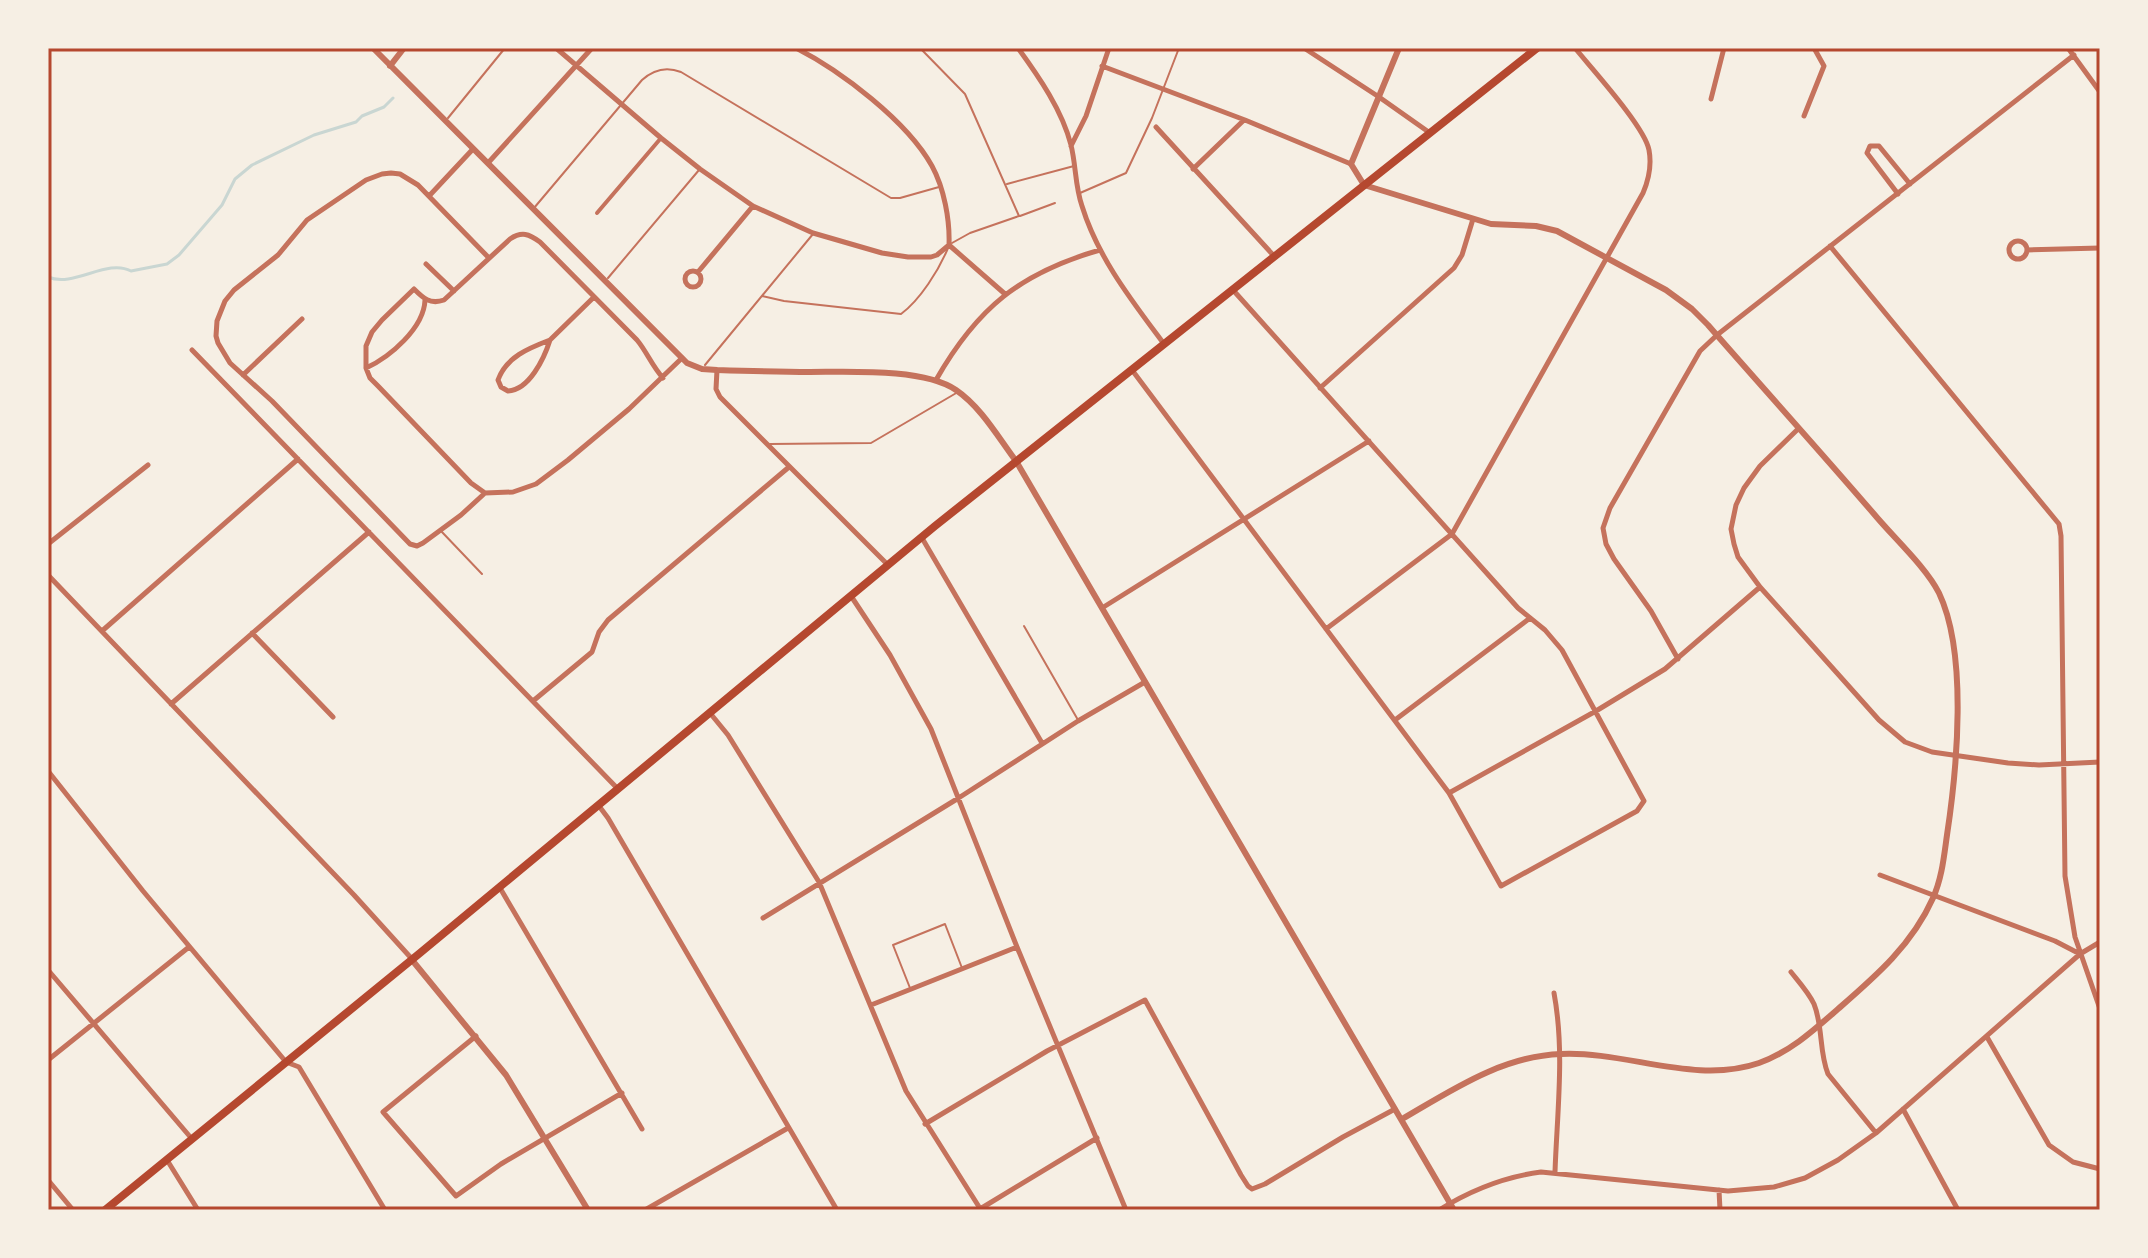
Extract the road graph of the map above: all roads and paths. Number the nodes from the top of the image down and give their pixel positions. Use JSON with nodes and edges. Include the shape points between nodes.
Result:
{"nodes":[{"id":1,"x":373,"y":48,"type":"edge"},
{"id":2,"x":404,"y":48,"type":"edge"},
{"id":3,"x":505,"y":48,"type":"edge"},
{"id":4,"x":556,"y":48,"type":"edge"},
{"id":5,"x":592,"y":48,"type":"edge"},
{"id":6,"x":796,"y":48,"type":"edge"},
{"id":7,"x":920,"y":48,"type":"edge"},
{"id":8,"x":1018,"y":48,"type":"edge"},
{"id":9,"x":1109,"y":48,"type":"edge"},
{"id":10,"x":1179,"y":48,"type":"edge"},
{"id":11,"x":1304,"y":48,"type":"edge"},
{"id":12,"x":1399,"y":48,"type":"edge"},
{"id":13,"x":1537,"y":48,"type":"edge"},
{"id":14,"x":1575,"y":48,"type":"edge"},
{"id":15,"x":1724,"y":48,"type":"edge"},
{"id":16,"x":1814,"y":48,"type":"edge"},
{"id":17,"x":2068,"y":48,"type":"edge"},
{"id":18,"x":2074,"y":55,"type":"junction"},
{"id":19,"x":575,"y":65,"type":"junction"},
{"id":20,"x":390,"y":66,"type":"junction"},
{"id":21,"x":1102,"y":66,"type":"junction"},
{"id":22,"x":1164,"y":88,"type":"junction"},
{"id":23,"x":2100,"y":92,"type":"edge"},
{"id":24,"x":1379,"y":97,"type":"junction"},
{"id":25,"x":1711,"y":99,"type":"dead end"},
{"id":26,"x":621,"y":104,"type":"junction"},
{"id":27,"x":1804,"y":116,"type":"dead end"},
{"id":28,"x":1245,"y":120,"type":"junction"},
{"id":29,"x":445,"y":121,"type":"junction"},
{"id":30,"x":1156,"y":127,"type":"dead end"},
{"id":31,"x":1430,"y":133,"type":"junction"},
{"id":32,"x":661,"y":138,"type":"junction"},
{"id":33,"x":1071,"y":146,"type":"junction"},
{"id":34,"x":473,"y":149,"type":"junction"},
{"id":35,"x":488,"y":163,"type":"junction"},
{"id":36,"x":1351,"y":164,"type":"junction"},
{"id":37,"x":1074,"y":166,"type":"junction"},
{"id":38,"x":700,"y":169,"type":"junction"},
{"id":39,"x":1193,"y":169,"type":"junction"},
{"id":40,"x":1006,"y":184,"type":"junction"},
{"id":41,"x":1910,"y":184,"type":"junction"},
{"id":42,"x":1364,"y":185,"type":"junction"},
{"id":43,"x":940,"y":187,"type":"junction"},
{"id":44,"x":1078,"y":193,"type":"junction"},
{"id":45,"x":1898,"y":194,"type":"junction"},
{"id":46,"x":430,"y":195,"type":"junction"},
{"id":47,"x":1055,"y":203,"type":"dead end"},
{"id":48,"x":753,"y":206,"type":"junction"},
{"id":49,"x":533,"y":209,"type":"junction"},
{"id":50,"x":597,"y":213,"type":"dead end"},
{"id":51,"x":1019,"y":216,"type":"junction"},
{"id":52,"x":1473,"y":219,"type":"junction"},
{"id":53,"x":813,"y":233,"type":"junction"},
{"id":54,"x":949,"y":245,"type":"junction"},
{"id":55,"x":1830,"y":246,"type":"junction"},
{"id":56,"x":2100,"y":248,"type":"edge"},
{"id":57,"x":1100,"y":250,"type":"junction"},
{"id":58,"x":2027,"y":250,"type":"dead end"},
{"id":59,"x":1274,"y":256,"type":"junction"},
{"id":60,"x":488,"y":257,"type":"junction"},
{"id":61,"x":1607,"y":258,"type":"junction"},
{"id":62,"x":426,"y":264,"type":"dead end"},
{"id":63,"x":698,"y":272,"type":"dead end"},
{"id":64,"x":605,"y":281,"type":"junction"},
{"id":65,"x":1232,"y":289,"type":"junction"},
{"id":66,"x":454,"y":291,"type":"junction"},
{"id":67,"x":1005,"y":294,"type":"junction"},
{"id":68,"x":762,"y":296,"type":"junction"},
{"id":69,"x":593,"y":298,"type":"junction"},
{"id":70,"x":425,"y":300,"type":"junction"},
{"id":71,"x":302,"y":319,"type":"dead end"},
{"id":72,"x":1717,"y":335,"type":"junction"},
{"id":73,"x":550,"y":340,"type":"junction"},
{"id":74,"x":1164,"y":344,"type":"junction"},
{"id":75,"x":192,"y":350,"type":"dead end"},
{"id":76,"x":682,"y":358,"type":"junction"},
{"id":77,"x":366,"y":368,"type":"junction"},
{"id":78,"x":702,"y":369,"type":"junction"},
{"id":79,"x":717,"y":370,"type":"junction"},
{"id":80,"x":1132,"y":370,"type":"junction"},
{"id":81,"x":243,"y":375,"type":"junction"},
{"id":82,"x":663,"y":378,"type":"junction"},
{"id":83,"x":936,"y":380,"type":"junction"},
{"id":84,"x":1320,"y":388,"type":"junction"},
{"id":85,"x":959,"y":392,"type":"junction"},
{"id":86,"x":1798,"y":429,"type":"junction"},
{"id":87,"x":1369,"y":441,"type":"junction"},
{"id":88,"x":767,"y":444,"type":"junction"},
{"id":89,"x":298,"y":459,"type":"junction"},
{"id":90,"x":1016,"y":461,"type":"junction"},
{"id":91,"x":148,"y":465,"type":"dead end"},
{"id":92,"x":789,"y":467,"type":"junction"},
{"id":93,"x":485,"y":493,"type":"junction"},
{"id":94,"x":1243,"y":520,"type":"junction"},
{"id":95,"x":440,"y":530,"type":"junction"},
{"id":96,"x":369,"y":532,"type":"junction"},
{"id":97,"x":1452,"y":534,"type":"junction"},
{"id":98,"x":922,"y":537,"type":"junction"},
{"id":99,"x":48,"y":544,"type":"edge"},
{"id":100,"x":888,"y":565,"type":"junction"},
{"id":101,"x":482,"y":574,"type":"dead end"},
{"id":102,"x":48,"y":575,"type":"edge"},
{"id":103,"x":1760,"y":587,"type":"junction"},
{"id":104,"x":851,"y":596,"type":"junction"},
{"id":105,"x":1102,"y":608,"type":"junction"},
{"id":106,"x":1530,"y":618,"type":"junction"},
{"id":107,"x":1024,"y":626,"type":"dead end"},
{"id":108,"x":1326,"y":629,"type":"junction"},
{"id":109,"x":102,"y":631,"type":"junction"},
{"id":110,"x":252,"y":633,"type":"junction"},
{"id":111,"x":1678,"y":659,"type":"junction"},
{"id":112,"x":1145,"y":682,"type":"junction"},
{"id":113,"x":533,"y":701,"type":"junction"},
{"id":114,"x":171,"y":704,"type":"junction"},
{"id":115,"x":1596,"y":711,"type":"junction"},
{"id":116,"x":710,"y":713,"type":"junction"},
{"id":117,"x":333,"y":717,"type":"dead end"},
{"id":118,"x":1395,"y":720,"type":"junction"},
{"id":119,"x":1078,"y":721,"type":"junction"},
{"id":120,"x":1042,"y":744,"type":"junction"},
{"id":121,"x":1956,"y":756,"type":"junction"},
{"id":122,"x":2100,"y":762,"type":"edge"},
{"id":123,"x":2063,"y":764,"type":"junction"},
{"id":124,"x":48,"y":771,"type":"edge"},
{"id":125,"x":618,"y":790,"type":"junction"},
{"id":126,"x":1449,"y":793,"type":"junction"},
{"id":127,"x":957,"y":799,"type":"junction"},
{"id":128,"x":599,"y":806,"type":"junction"},
{"id":129,"x":1880,"y":875,"type":"dead end"},
{"id":130,"x":819,"y":882,"type":"junction"},
{"id":131,"x":500,"y":888,"type":"junction"},
{"id":132,"x":1934,"y":897,"type":"junction"},
{"id":133,"x":763,"y":918,"type":"dead end"},
{"id":134,"x":2100,"y":942,"type":"edge"},
{"id":135,"x":189,"y":947,"type":"junction"},
{"id":136,"x":1017,"y":947,"type":"junction"},
{"id":137,"x":2080,"y":954,"type":"junction"},
{"id":138,"x":412,"y":960,"type":"junction"},
{"id":139,"x":963,"y":969,"type":"junction"},
{"id":140,"x":48,"y":970,"type":"edge"},
{"id":141,"x":1791,"y":972,"type":"dead end"},
{"id":142,"x":910,"y":989,"type":"junction"},
{"id":143,"x":1554,"y":993,"type":"dead end"},
{"id":144,"x":871,"y":1005,"type":"junction"},
{"id":145,"x":2100,"y":1009,"type":"edge"},
{"id":146,"x":93,"y":1023,"type":"junction"},
{"id":147,"x":1819,"y":1026,"type":"junction"},
{"id":148,"x":476,"y":1036,"type":"junction"},
{"id":149,"x":1987,"y":1037,"type":"junction"},
{"id":150,"x":1059,"y":1046,"type":"junction"},
{"id":151,"x":1560,"y":1054,"type":"junction"},
{"id":152,"x":48,"y":1060,"type":"edge"},
{"id":153,"x":286,"y":1062,"type":"junction"},
{"id":154,"x":622,"y":1093,"type":"junction"},
{"id":155,"x":1395,"y":1109,"type":"junction"},
{"id":156,"x":1903,"y":1109,"type":"junction"},
{"id":157,"x":1402,"y":1119,"type":"junction"},
{"id":158,"x":925,"y":1124,"type":"junction"},
{"id":159,"x":788,"y":1128,"type":"junction"},
{"id":160,"x":642,"y":1129,"type":"dead end"},
{"id":161,"x":1876,"y":1133,"type":"junction"},
{"id":162,"x":1097,"y":1138,"type":"junction"},
{"id":163,"x":192,"y":1139,"type":"junction"},
{"id":164,"x":544,"y":1139,"type":"junction"},
{"id":165,"x":167,"y":1159,"type":"junction"},
{"id":166,"x":2100,"y":1169,"type":"edge"},
{"id":167,"x":1555,"y":1172,"type":"junction"},
{"id":168,"x":49,"y":1184,"type":"edge"},
{"id":169,"x":1719,"y":1190,"type":"junction"},
{"id":170,"x":1452,"y":1206,"type":"edge"},
{"id":171,"x":981,"y":1209,"type":"edge"},
{"id":172,"x":73,"y":1210,"type":"edge"},
{"id":173,"x":105,"y":1210,"type":"edge"},
{"id":174,"x":198,"y":1210,"type":"edge"},
{"id":175,"x":385,"y":1210,"type":"edge"},
{"id":176,"x":588,"y":1210,"type":"edge"},
{"id":177,"x":645,"y":1210,"type":"edge"},
{"id":178,"x":837,"y":1210,"type":"edge"},
{"id":179,"x":1126,"y":1210,"type":"edge"},
{"id":180,"x":1439,"y":1210,"type":"edge"},
{"id":181,"x":1720,"y":1210,"type":"edge"},
{"id":182,"x":1958,"y":1210,"type":"edge"}],
"edges":[{"from":1,"to":20,"type":"street"},
{"from":2,"to":20,"type":"street"},
{"from":3,"to":29,"type":"lane"},
{"from":4,"to":19,"type":"street"},
{"from":5,"to":19,"type":"street"},
{"from":6,"to":43,"type":"street","via":[[847,81],[905,131],[931,165]]},
{"from":7,"to":40,"type":"lane","via":[[965,94]]},
{"from":8,"to":33,"type":"street","via":[[1047,91]]},
{"from":9,"to":21,"type":"street"},
{"from":10,"to":22,"type":"lane"},
{"from":11,"to":24,"type":"street"},
{"from":12,"to":24,"type":"street"},
{"from":13,"to":31,"type":"main road"},
{"from":14,"to":61,"type":"street","via":[[1648,145],[1649,178]]},
{"from":15,"to":25,"type":"street"},
{"from":16,"to":27,"type":"street","via":[[1824,66]]},
{"from":17,"to":18,"type":"street"},
{"from":18,"to":23,"type":"street"},
{"from":18,"to":41,"type":"street"},
{"from":19,"to":26,"type":"street"},
{"from":19,"to":35,"type":"street"},
{"from":20,"to":29,"type":"street"},
{"from":21,"to":22,"type":"street"},
{"from":21,"to":33,"type":"street"},
{"from":22,"to":28,"type":"street"},
{"from":22,"to":44,"type":"lane","via":[[1126,173]]},
{"from":24,"to":31,"type":"street"},
{"from":24,"to":36,"type":"street"},
{"from":26,"to":32,"type":"street"},
{"from":26,"to":43,"type":"lane","via":[[650,73],[672,68],[891,198]]},
{"from":26,"to":49,"type":"lane"},
{"from":28,"to":36,"type":"street"},
{"from":28,"to":39,"type":"street"},
{"from":29,"to":34,"type":"street"},
{"from":30,"to":39,"type":"street"},
{"from":31,"to":42,"type":"main road"},
{"from":32,"to":38,"type":"street"},
{"from":32,"to":50,"type":"street"},
{"from":33,"to":37,"type":"street"},
{"from":34,"to":35,"type":"street"},
{"from":34,"to":46,"type":"street"},
{"from":35,"to":49,"type":"street"},
{"from":36,"to":42,"type":"street"},
{"from":37,"to":40,"type":"lane"},
{"from":37,"to":44,"type":"street"},
{"from":38,"to":48,"type":"street"},
{"from":38,"to":64,"type":"lane"},
{"from":39,"to":59,"type":"street"},
{"from":40,"to":51,"type":"lane"},
{"from":41,"to":45,"type":"street"},
{"from":41,"to":45,"type":"street","via":[[1879,146],[1870,146],[1871,160]]},
{"from":42,"to":52,"type":"street"},
{"from":42,"to":59,"type":"main road"},
{"from":43,"to":54,"type":"street"},
{"from":44,"to":57,"type":"street"},
{"from":45,"to":55,"type":"street"},
{"from":46,"to":60,"type":"street"},
{"from":46,"to":81,"type":"street","via":[[409,178],[391,173],[366,180],[307,220],[278,255],[234,290],[215,328],[218,343]]},
{"from":47,"to":51,"type":"lane"},
{"from":48,"to":53,"type":"street"},
{"from":48,"to":63,"type":"street"},
{"from":49,"to":64,"type":"street"},
{"from":51,"to":54,"type":"lane"},
{"from":52,"to":61,"type":"street","via":[[1549,228]]},
{"from":52,"to":84,"type":"street","via":[[1454,268]]},
{"from":53,"to":54,"type":"street","via":[[908,257],[931,257]]},
{"from":53,"to":68,"type":"lane"},
{"from":54,"to":67,"type":"street"},
{"from":54,"to":68,"type":"lane","via":[[940,266],[901,314]]},
{"from":55,"to":72,"type":"street"},
{"from":55,"to":123,"type":"street","via":[[2059,524]]},
{"from":56,"to":58,"type":"street"},
{"from":57,"to":67,"type":"street","via":[[1056,264]]},
{"from":57,"to":74,"type":"street"},
{"from":59,"to":65,"type":"main road"},
{"from":60,"to":66,"type":"street"},
{"from":60,"to":69,"type":"street","via":[[514,236],[527,234]]},
{"from":61,"to":72,"type":"street","via":[[1678,298]]},
{"from":61,"to":97,"type":"street"},
{"from":62,"to":66,"type":"street"},
{"from":64,"to":76,"type":"street"},
{"from":65,"to":74,"type":"main road"},
{"from":65,"to":84,"type":"street"},
{"from":66,"to":70,"type":"street","via":[[440,302]]},
{"from":67,"to":83,"type":"street","via":[[966,332]]},
{"from":68,"to":78,"type":"lane"},
{"from":69,"to":73,"type":"street"},
{"from":69,"to":82,"type":"street","via":[[645,349]]},
{"from":70,"to":77,"type":"street","via":[[415,328]]},
{"from":70,"to":77,"type":"street","via":[[414,289],[382,320],[366,346]]},
{"from":71,"to":81,"type":"street"},
{"from":72,"to":86,"type":"street"},
{"from":72,"to":111,"type":"street","via":[[1700,351],[1603,528],[1614,559]]},
{"from":73,"to":73,"type":"street","via":[[509,362],[498,380],[501,387],[519,389]]},
{"from":74,"to":80,"type":"main road"},
{"from":75,"to":89,"type":"street"},
{"from":76,"to":78,"type":"street"},
{"from":76,"to":82,"type":"street"},
{"from":77,"to":93,"type":"street","via":[[387,396]]},
{"from":78,"to":79,"type":"street"},
{"from":79,"to":83,"type":"street","via":[[863,372]]},
{"from":79,"to":88,"type":"street","via":[[720,397]]},
{"from":80,"to":90,"type":"main road"},
{"from":80,"to":94,"type":"street"},
{"from":81,"to":95,"type":"street","via":[[410,544],[417,546]]},
{"from":82,"to":93,"type":"street","via":[[536,484]]},
{"from":83,"to":85,"type":"street"},
{"from":84,"to":87,"type":"street"},
{"from":85,"to":88,"type":"lane","via":[[871,443]]},
{"from":85,"to":90,"type":"street"},
{"from":86,"to":103,"type":"street","via":[[1750,477],[1734,513],[1731,529],[1738,557]]},
{"from":86,"to":121,"type":"street","via":[[1939,594],[1953,642]]},
{"from":87,"to":94,"type":"street"},
{"from":87,"to":97,"type":"street"},
{"from":88,"to":92,"type":"street"},
{"from":89,"to":96,"type":"street"},
{"from":89,"to":109,"type":"street"},
{"from":90,"to":98,"type":"main road"},
{"from":90,"to":105,"type":"street"},
{"from":91,"to":99,"type":"street"},
{"from":92,"to":100,"type":"street"},
{"from":92,"to":113,"type":"street","via":[[608,620],[592,652]]},
{"from":93,"to":95,"type":"street"},
{"from":94,"to":105,"type":"street"},
{"from":94,"to":108,"type":"street"},
{"from":95,"to":101,"type":"lane"},
{"from":96,"to":110,"type":"street"},
{"from":96,"to":113,"type":"street"},
{"from":97,"to":106,"type":"street"},
{"from":97,"to":108,"type":"street"},
{"from":98,"to":100,"type":"main road"},
{"from":98,"to":120,"type":"street"},
{"from":100,"to":104,"type":"main road"},
{"from":102,"to":109,"type":"street"},
{"from":103,"to":111,"type":"street"},
{"from":103,"to":121,"type":"street","via":[[1896,736],[1914,747]]},
{"from":104,"to":116,"type":"main road"},
{"from":104,"to":127,"type":"street","via":[[913,694]]},
{"from":105,"to":112,"type":"street"},
{"from":106,"to":115,"type":"street","via":[[1556,641]]},
{"from":106,"to":118,"type":"street"},
{"from":107,"to":119,"type":"lane"},
{"from":108,"to":118,"type":"street"},
{"from":109,"to":114,"type":"street"},
{"from":110,"to":114,"type":"street"},
{"from":110,"to":117,"type":"street"},
{"from":111,"to":115,"type":"street"},
{"from":112,"to":119,"type":"street"},
{"from":112,"to":155,"type":"street"},
{"from":113,"to":125,"type":"street"},
{"from":114,"to":138,"type":"street"},
{"from":115,"to":126,"type":"street"},
{"from":115,"to":126,"type":"street","via":[[1644,801],[1637,811],[1501,886]]},
{"from":116,"to":125,"type":"main road"},
{"from":116,"to":130,"type":"street"},
{"from":118,"to":126,"type":"street"},
{"from":119,"to":120,"type":"street"},
{"from":120,"to":127,"type":"street"},
{"from":121,"to":123,"type":"street"},
{"from":121,"to":132,"type":"street"},
{"from":122,"to":123,"type":"street"},
{"from":123,"to":137,"type":"street","via":[[2065,876]]},
{"from":124,"to":135,"type":"street"},
{"from":125,"to":128,"type":"main road"},
{"from":127,"to":130,"type":"street"},
{"from":127,"to":136,"type":"street"},
{"from":128,"to":131,"type":"main road"},
{"from":128,"to":159,"type":"street"},
{"from":129,"to":132,"type":"street"},
{"from":130,"to":133,"type":"street"},
{"from":130,"to":144,"type":"street"},
{"from":131,"to":138,"type":"main road"},
{"from":131,"to":154,"type":"street"},
{"from":132,"to":137,"type":"street"},
{"from":132,"to":147,"type":"street","via":[[1889,964]]},
{"from":134,"to":137,"type":"street"},
{"from":135,"to":146,"type":"street"},
{"from":135,"to":153,"type":"street"},
{"from":136,"to":139,"type":"street"},
{"from":136,"to":150,"type":"street"},
{"from":137,"to":145,"type":"street"},
{"from":137,"to":149,"type":"street"},
{"from":138,"to":148,"type":"street"},
{"from":138,"to":153,"type":"main road"},
{"from":139,"to":142,"type":"street"},
{"from":139,"to":142,"type":"lane","via":[[945,924],[893,945]]},
{"from":140,"to":146,"type":"street"},
{"from":141,"to":147,"type":"street","via":[[1813,1003]]},
{"from":142,"to":144,"type":"street"},
{"from":143,"to":151,"type":"street"},
{"from":144,"to":158,"type":"street"},
{"from":146,"to":152,"type":"street"},
{"from":146,"to":163,"type":"street"},
{"from":147,"to":151,"type":"street","via":[[1778,1055],[1725,1070]]},
{"from":147,"to":161,"type":"street","via":[[1828,1074]]},
{"from":148,"to":164,"type":"street"},
{"from":148,"to":164,"type":"street","via":[[384,1115],[456,1196]]},
{"from":149,"to":156,"type":"street"},
{"from":149,"to":166,"type":"street","via":[[2049,1145],[2073,1162]]},
{"from":150,"to":155,"type":"street","via":[[1145,1000],[1252,1189]]},
{"from":150,"to":158,"type":"street"},
{"from":150,"to":162,"type":"street"},
{"from":151,"to":157,"type":"street","via":[[1490,1071]]},
{"from":151,"to":167,"type":"street"},
{"from":153,"to":163,"type":"main road"},
{"from":153,"to":175,"type":"street","via":[[299,1067]]},
{"from":154,"to":160,"type":"street"},
{"from":154,"to":164,"type":"street"},
{"from":155,"to":157,"type":"street"},
{"from":156,"to":161,"type":"street"},
{"from":156,"to":182,"type":"street"},
{"from":157,"to":170,"type":"street"},
{"from":158,"to":171,"type":"street"},
{"from":159,"to":177,"type":"street"},
{"from":159,"to":178,"type":"street"},
{"from":161,"to":169,"type":"street","via":[[1805,1178],[1774,1187]]},
{"from":162,"to":171,"type":"street"},
{"from":162,"to":179,"type":"street"},
{"from":163,"to":165,"type":"main road"},
{"from":164,"to":176,"type":"street"},
{"from":165,"to":173,"type":"main road"},
{"from":165,"to":174,"type":"street"},
{"from":167,"to":169,"type":"street"},
{"from":167,"to":170,"type":"street","via":[[1489,1184]]},
{"from":168,"to":172,"type":"street"},
{"from":169,"to":181,"type":"street"},
{"from":170,"to":180,"type":"street"}]}
